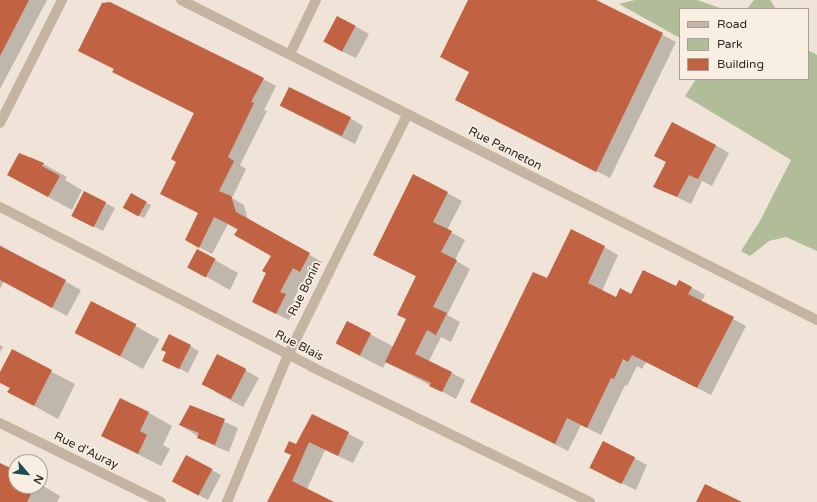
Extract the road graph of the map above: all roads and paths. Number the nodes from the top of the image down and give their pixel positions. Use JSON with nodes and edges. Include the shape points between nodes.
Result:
{"nodes":[{"id":1,"x":62,"y":0,"type":"edge"},
{"id":2,"x":181,"y":0,"type":"edge"},
{"id":3,"x":316,"y":0,"type":"edge"},
{"id":4,"x":290,"y":54,"type":"junction"},
{"id":5,"x":407,"y":115,"type":"junction"},
{"id":6,"x":0,"y":123,"type":"edge"},
{"id":7,"x":0,"y":207,"type":"edge"},
{"id":8,"x":817,"y":320,"type":"edge"},
{"id":9,"x":288,"y":355,"type":"junction"},
{"id":10,"x":0,"y":423,"type":"edge"},
{"id":11,"x":161,"y":502,"type":"edge"},
{"id":12,"x":226,"y":502,"type":"edge"},
{"id":13,"x":590,"y":502,"type":"edge"}],
"edges":[{"from":1,"to":6,"type":"street"},
{"from":2,"to":4,"type":"street","name":"Rue Panneton"},
{"from":3,"to":4,"type":"street"},
{"from":4,"to":5,"type":"street","name":"Rue Panneton"},
{"from":5,"to":8,"type":"street","name":"Rue Panneton"},
{"from":5,"to":9,"type":"street","name":"Rue Bonin"},
{"from":7,"to":9,"type":"street","name":"Rue Blais"},
{"from":9,"to":12,"type":"street","name":"Rue Bonin"},
{"from":9,"to":13,"type":"street","name":"Rue Blais"},
{"from":10,"to":11,"type":"street","name":"Rue d'Auray"}]}
